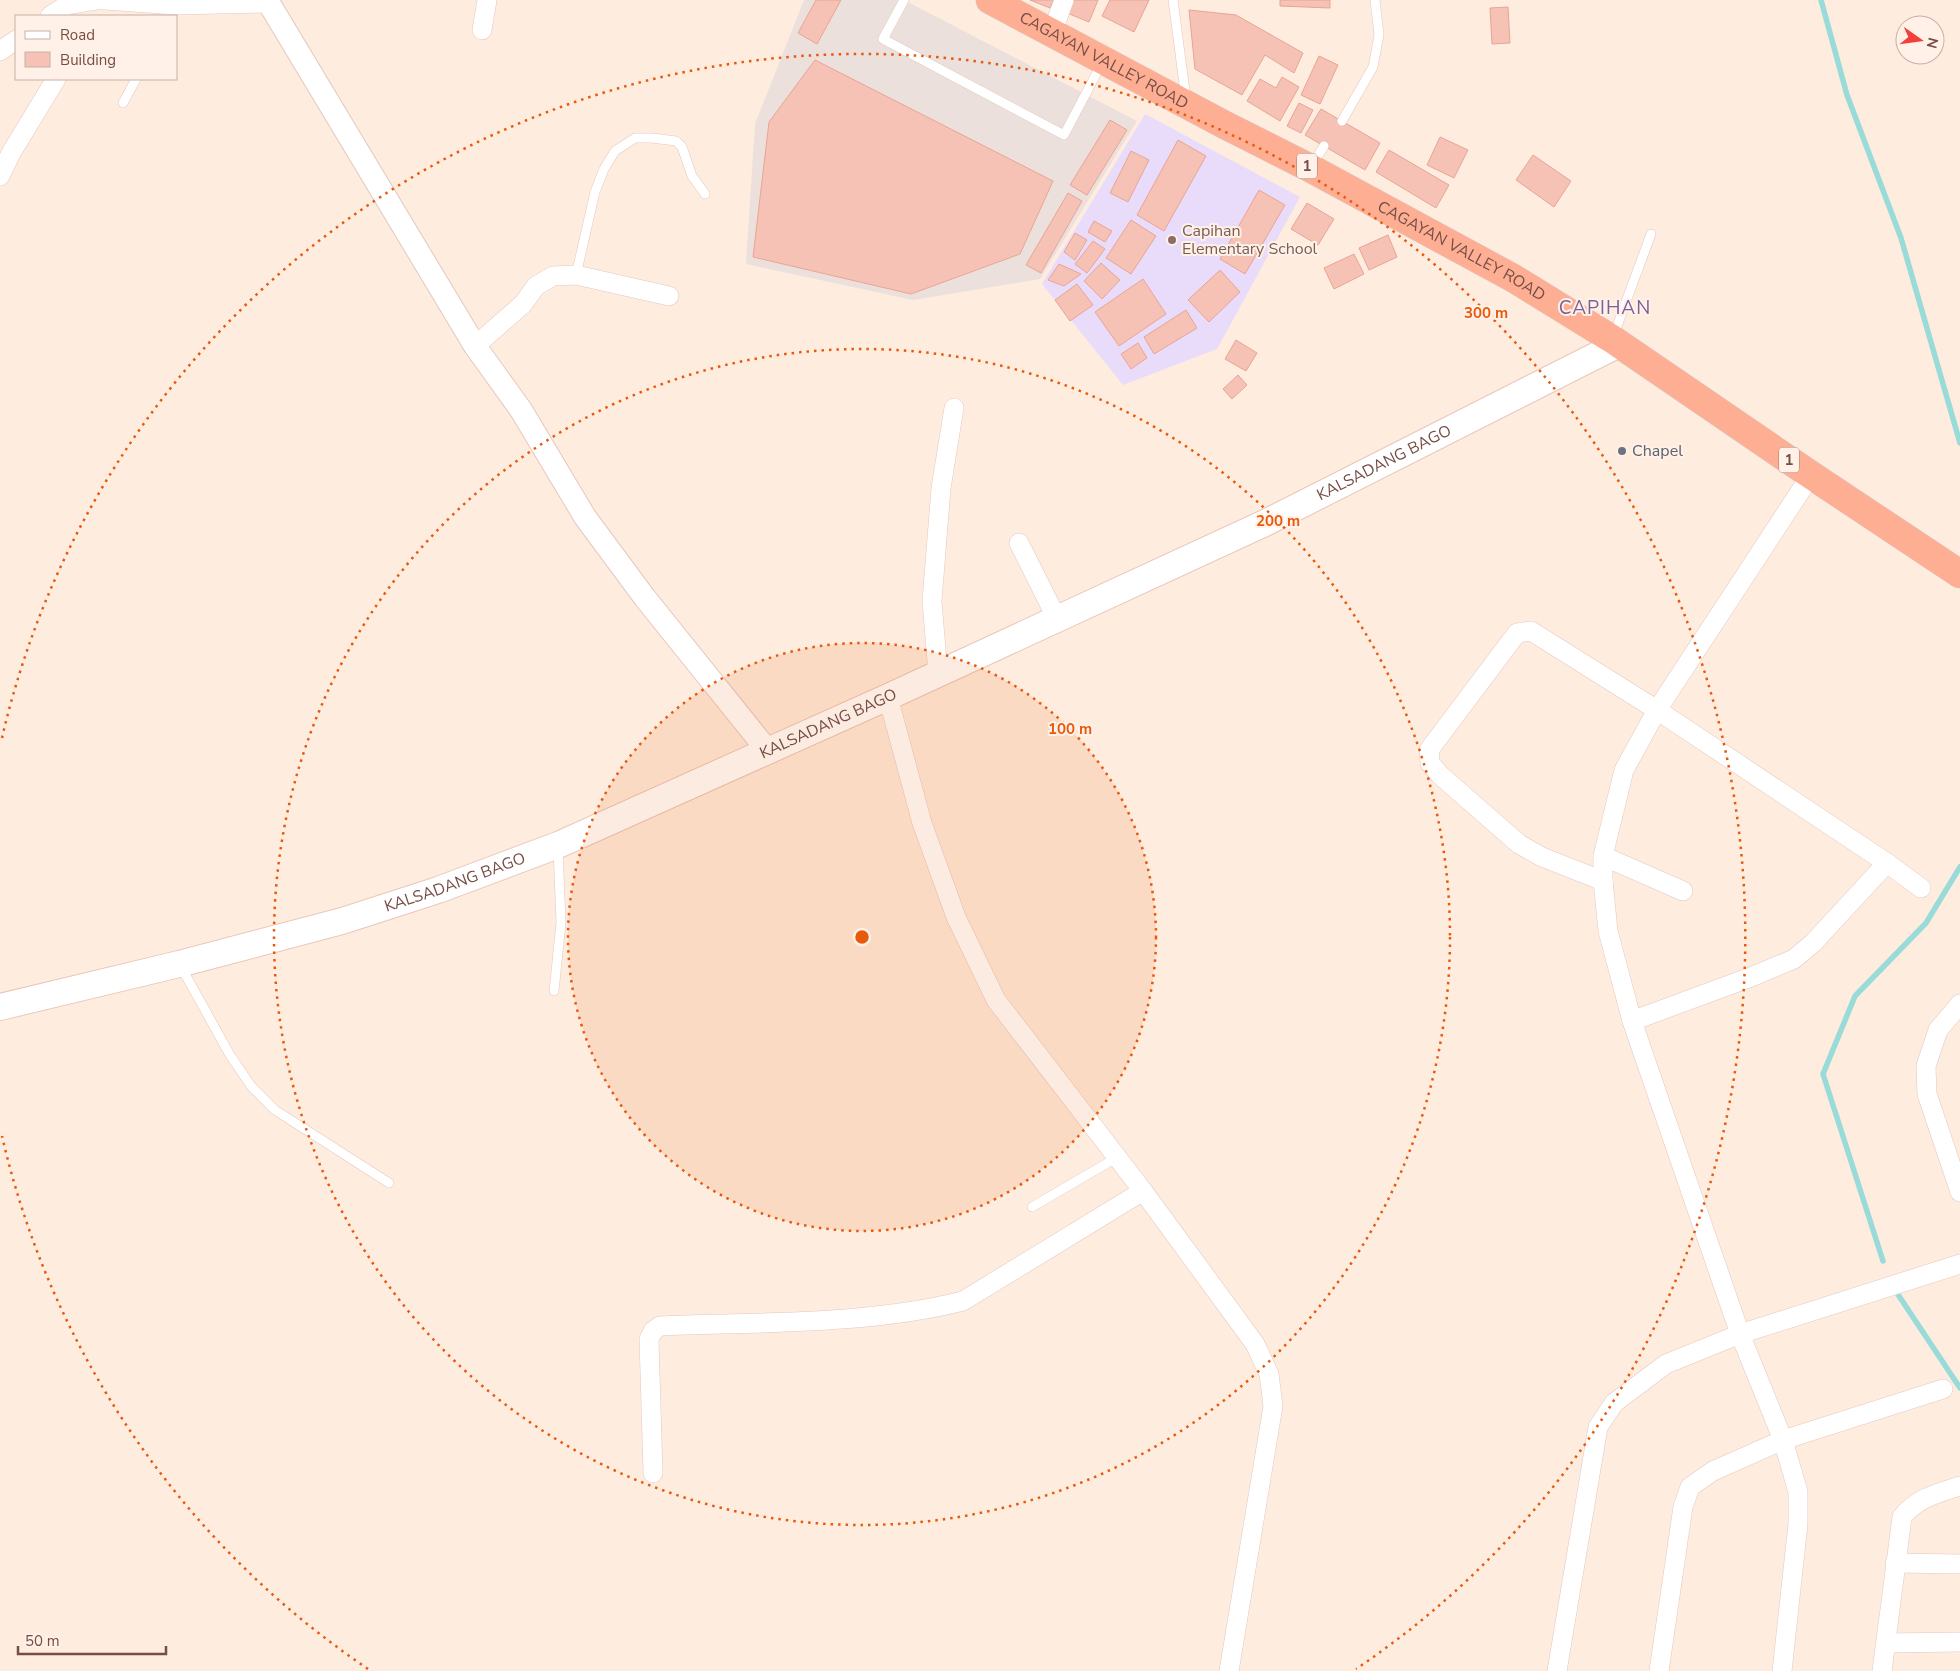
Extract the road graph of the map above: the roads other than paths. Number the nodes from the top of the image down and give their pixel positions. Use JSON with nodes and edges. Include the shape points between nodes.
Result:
{"nodes":[{"id":1,"x":98,"y":0,"type":"edge"},
{"id":2,"x":104,"y":0,"type":"edge"},
{"id":3,"x":487,"y":0,"type":"edge"},
{"id":4,"x":904,"y":0,"type":"edge"},
{"id":5,"x":990,"y":0,"type":"edge"},
{"id":6,"x":1064,"y":0,"type":"edge"},
{"id":7,"x":1173,"y":0,"type":"edge"},
{"id":8,"x":1375,"y":0,"type":"edge"},
{"id":9,"x":267,"y":1,"type":"edge"},
{"id":10,"x":172,"y":10,"type":"edge"},
{"id":11,"x":52,"y":15,"type":"edge"},
{"id":12,"x":91,"y":15,"type":"edge"},
{"id":13,"x":482,"y":30,"type":"dead end"},
{"id":14,"x":1052,"y":33,"type":"junction"},
{"id":15,"x":15,"y":41,"type":"edge"},
{"id":16,"x":0,"y":51,"type":"edge"},
{"id":17,"x":1103,"y":60,"type":"junction"},
{"id":18,"x":55,"y":80,"type":"edge"},
{"id":19,"x":135,"y":80,"type":"edge"},
{"id":20,"x":123,"y":104,"type":"dead end"},
{"id":21,"x":1187,"y":104,"type":"junction"},
{"id":22,"x":1342,"y":121,"type":"dead end"},
{"id":23,"x":0,"y":176,"type":"edge"},
{"id":24,"x":705,"y":194,"type":"dead end"},
{"id":25,"x":1651,"y":234,"type":"dead end"},
{"id":26,"x":576,"y":275,"type":"junction"},
{"id":27,"x":669,"y":296,"type":"dead end"},
{"id":28,"x":1616,"y":341,"type":"junction"},
{"id":29,"x":476,"y":346,"type":"junction"},
{"id":30,"x":954,"y":408,"type":"dead end"},
{"id":31,"x":1811,"y":475,"type":"junction"},
{"id":32,"x":1019,"y":543,"type":"dead end"},
{"id":33,"x":1960,"y":574,"type":"edge"},
{"id":34,"x":1056,"y":619,"type":"junction"},
{"id":35,"x":938,"y":674,"type":"junction"},
{"id":36,"x":888,"y":698,"type":"junction"},
{"id":37,"x":1657,"y":710,"type":"junction"},
{"id":38,"x":768,"y":751,"type":"junction"},
{"id":39,"x":558,"y":845,"type":"junction"},
{"id":40,"x":1603,"y":856,"type":"junction"},
{"id":41,"x":1887,"y":863,"type":"junction"},
{"id":42,"x":1603,"y":881,"type":"junction"},
{"id":43,"x":1921,"y":888,"type":"dead end"},
{"id":44,"x":1683,"y":891,"type":"dead end"},
{"id":45,"x":179,"y":964,"type":"junction"},
{"id":46,"x":554,"y":991,"type":"dead end"},
{"id":47,"x":1960,"y":1004,"type":"edge"},
{"id":48,"x":0,"y":1007,"type":"edge"},
{"id":49,"x":1632,"y":1021,"type":"junction"},
{"id":50,"x":1116,"y":1158,"type":"junction"},
{"id":51,"x":389,"y":1183,"type":"dead end"},
{"id":52,"x":1143,"y":1191,"type":"junction"},
{"id":53,"x":1960,"y":1192,"type":"edge"},
{"id":54,"x":1032,"y":1207,"type":"dead end"},
{"id":55,"x":1960,"y":1264,"type":"edge"},
{"id":56,"x":1740,"y":1334,"type":"junction"},
{"id":57,"x":1943,"y":1389,"type":"dead end"},
{"id":58,"x":1783,"y":1440,"type":"junction"},
{"id":59,"x":653,"y":1473,"type":"dead end"},
{"id":60,"x":1960,"y":1486,"type":"edge"},
{"id":61,"x":1895,"y":1563,"type":"junction"},
{"id":62,"x":1960,"y":1564,"type":"edge"},
{"id":63,"x":1886,"y":1642,"type":"junction"},
{"id":64,"x":1960,"y":1642,"type":"edge"},
{"id":65,"x":1229,"y":1671,"type":"edge"},
{"id":66,"x":1557,"y":1671,"type":"edge"},
{"id":67,"x":1658,"y":1671,"type":"edge"},
{"id":68,"x":1782,"y":1671,"type":"edge"},
{"id":69,"x":1882,"y":1671,"type":"edge"}],
"edges":[{"from":1,"to":11,"type":"street","via":[[67,5]]},
{"from":1,"to":12,"type":"street"},
{"from":2,"to":10,"type":"street"},
{"from":3,"to":13,"type":"street"},
{"from":4,"to":17,"type":"lane","via":[[883,39],[1064,135]]},
{"from":5,"to":14,"type":"highway","name":"CAGAYAN VALLEY ROAD","number":"1"},
{"from":6,"to":14,"type":"street"},
{"from":7,"to":21,"type":"lane"},
{"from":8,"to":22,"type":"lane","via":[[1379,35],[1374,66]]},
{"from":9,"to":10,"type":"street"},
{"from":9,"to":29,"type":"street"},
{"from":14,"to":17,"type":"highway","name":"CAGAYAN VALLEY ROAD","number":"1"},
{"from":15,"to":16,"type":"street"},
{"from":17,"to":21,"type":"highway","name":"CAGAYAN VALLEY ROAD","number":"1"},
{"from":18,"to":23,"type":"street"},
{"from":19,"to":20,"type":"lane"},
{"from":21,"to":28,"type":"highway","name":"CAGAYAN VALLEY ROAD","number":"1","via":[[1317,157]]},
{"from":24,"to":26,"type":"lane","via":[[692,176],[682,147],[676,141],[635,138],[615,151],[604,170],[595,192]]},
{"from":25,"to":28,"type":"lane"},
{"from":26,"to":27,"type":"street"},
{"from":26,"to":29,"type":"street","via":[[553,276],[536,286],[523,304]]},
{"from":28,"to":31,"type":"highway","name":"CAGAYAN VALLEY ROAD","number":"1"},
{"from":28,"to":34,"type":"main road","name":"KALSADANG BAGO","via":[[1265,523]]},
{"from":29,"to":38,"type":"street","via":[[521,410],[585,517],[645,598]]},
{"from":30,"to":35,"type":"street","via":[[941,488],[932,601]]},
{"from":31,"to":33,"type":"highway","name":"CAGAYAN VALLEY ROAD","number":"1"},
{"from":31,"to":37,"type":"street"},
{"from":32,"to":34,"type":"street"},
{"from":34,"to":35,"type":"main road","name":"KALSADANG BAGO"},
{"from":35,"to":36,"type":"main road","name":"KALSADANG BAGO"},
{"from":36,"to":38,"type":"main road","name":"KALSADANG BAGO"},
{"from":36,"to":50,"type":"street","via":[[922,823],[956,917],[996,1000]]},
{"from":37,"to":40,"type":"street","via":[[1624,770]]},
{"from":37,"to":41,"type":"street"},
{"from":37,"to":42,"type":"street","via":[[1531,631],[1517,633],[1429,750],[1430,763],[1440,775],[1519,844],[1542,857]]},
{"from":38,"to":39,"type":"main road","name":"KALSADANG BAGO"},
{"from":39,"to":45,"type":"main road","name":"KALSADANG BAGO","via":[[342,922]]},
{"from":39,"to":46,"type":"lane","via":[[561,923]]},
{"from":40,"to":42,"type":"street"},
{"from":40,"to":44,"type":"street"},
{"from":41,"to":43,"type":"street"},
{"from":41,"to":49,"type":"street","via":[[1794,959]]},
{"from":42,"to":49,"type":"street","via":[[1608,931]]},
{"from":45,"to":48,"type":"main road","name":"KALSADANG BAGO"},
{"from":45,"to":51,"type":"lane","via":[[251,1086],[275,1110]]},
{"from":47,"to":53,"type":"street","via":[[1938,1030],[1926,1066],[1928,1094]]},
{"from":49,"to":56,"type":"street"},
{"from":50,"to":52,"type":"street"},
{"from":50,"to":54,"type":"lane"},
{"from":52,"to":59,"type":"street","via":[[963,1301],[934,1308],[845,1318],[660,1326],[653,1330],[649,1339]]},
{"from":52,"to":65,"type":"street","via":[[1255,1344],[1269,1374],[1273,1406]]},
{"from":55,"to":56,"type":"street"},
{"from":56,"to":58,"type":"street"},
{"from":56,"to":66,"type":"street","via":[[1666,1364],[1614,1403],[1598,1427]]},
{"from":57,"to":58,"type":"street"},
{"from":58,"to":67,"type":"street","via":[[1713,1471],[1690,1488],[1683,1506]]},
{"from":58,"to":68,"type":"street","via":[[1798,1492],[1798,1524]]},
{"from":60,"to":61,"type":"street","via":[[1910,1506],[1902,1517]]},
{"from":61,"to":62,"type":"street"},
{"from":61,"to":63,"type":"street"},
{"from":63,"to":64,"type":"street"},
{"from":63,"to":69,"type":"street"}]}
